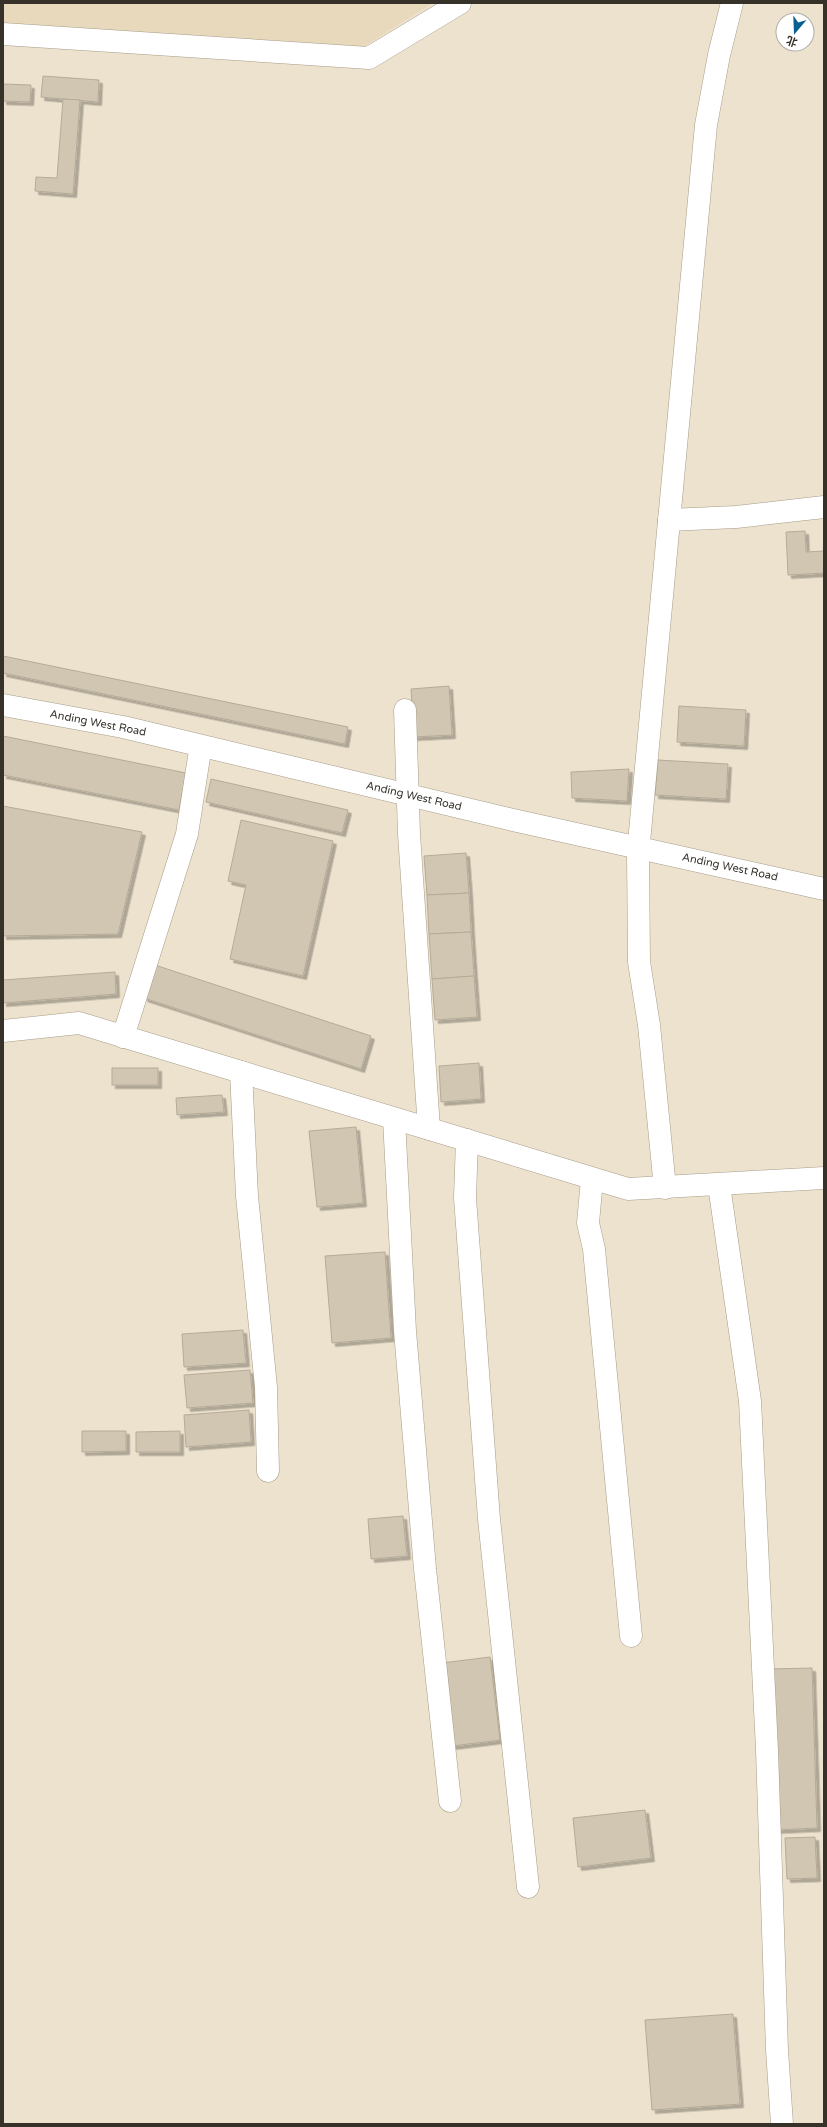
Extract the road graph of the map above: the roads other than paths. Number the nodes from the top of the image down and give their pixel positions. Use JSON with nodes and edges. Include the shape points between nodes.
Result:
{"nodes":[{"id":1,"x":460,"y":3,"type":"edge"},
{"id":2,"x":732,"y":3,"type":"edge"},
{"id":3,"x":3,"y":34,"type":"edge"},
{"id":4,"x":824,"y":507,"type":"edge"},
{"id":5,"x":669,"y":520,"type":"junction"},
{"id":6,"x":3,"y":705,"type":"edge"},
{"id":7,"x":405,"y":710,"type":"dead end"},
{"id":8,"x":3,"y":718,"type":"edge"},
{"id":9,"x":199,"y":757,"type":"junction"},
{"id":10,"x":408,"y":801,"type":"junction"},
{"id":11,"x":638,"y":853,"type":"junction"},
{"id":12,"x":824,"y":889,"type":"edge"},
{"id":13,"x":824,"y":901,"type":"edge"},
{"id":14,"x":3,"y":1031,"type":"edge"},
{"id":15,"x":123,"y":1037,"type":"junction"},
{"id":16,"x":241,"y":1072,"type":"junction"},
{"id":17,"x":394,"y":1119,"type":"junction"},
{"id":18,"x":429,"y":1129,"type":"junction"},
{"id":19,"x":467,"y":1140,"type":"junction"},
{"id":20,"x":592,"y":1178,"type":"junction"},
{"id":21,"x":824,"y":1178,"type":"edge"},
{"id":22,"x":719,"y":1185,"type":"junction"},
{"id":23,"x":665,"y":1188,"type":"junction"},
{"id":24,"x":268,"y":1471,"type":"dead end"},
{"id":25,"x":631,"y":1636,"type":"dead end"},
{"id":26,"x":450,"y":1801,"type":"dead end"},
{"id":27,"x":528,"y":1887,"type":"dead end"},
{"id":28,"x":782,"y":2124,"type":"edge"}],
"edges":[{"from":1,"to":3,"type":"street","via":[[369,58]]},
{"from":2,"to":5,"type":"street","via":[[718,55],[706,125]]},
{"from":4,"to":5,"type":"street","via":[[736,517]]},
{"from":5,"to":11,"type":"street"},
{"from":6,"to":10,"type":"street","name":"Anding West Road","via":[[123,727]]},
{"from":7,"to":10,"type":"street"},
{"from":8,"to":9,"type":"street","name":"Anding West Road","via":[[120,739]]},
{"from":9,"to":10,"type":"street","name":"Anding West Road"},
{"from":9,"to":15,"type":"street","via":[[187,834]]},
{"from":10,"to":11,"type":"street","name":"Anding West Road"},
{"from":10,"to":18,"type":"street"},
{"from":11,"to":12,"type":"street","name":"Anding West Road"},
{"from":11,"to":13,"type":"street","name":"Anding West Road"},
{"from":11,"to":23,"type":"street","via":[[639,962],[649,1025]]},
{"from":14,"to":15,"type":"street","via":[[79,1023]]},
{"from":15,"to":16,"type":"street"},
{"from":16,"to":17,"type":"street"},
{"from":16,"to":24,"type":"street","via":[[247,1196],[266,1387]]},
{"from":17,"to":18,"type":"street"},
{"from":17,"to":26,"type":"street","via":[[405,1331],[425,1569]]},
{"from":18,"to":19,"type":"street"},
{"from":19,"to":20,"type":"street"},
{"from":19,"to":27,"type":"street","via":[[465,1198],[489,1519]]},
{"from":20,"to":23,"type":"street","via":[[628,1189]]},
{"from":20,"to":25,"type":"street","via":[[588,1223],[594,1249]]},
{"from":21,"to":22,"type":"street"},
{"from":22,"to":23,"type":"street"},
{"from":22,"to":28,"type":"street","via":[[750,1401]]}]}
